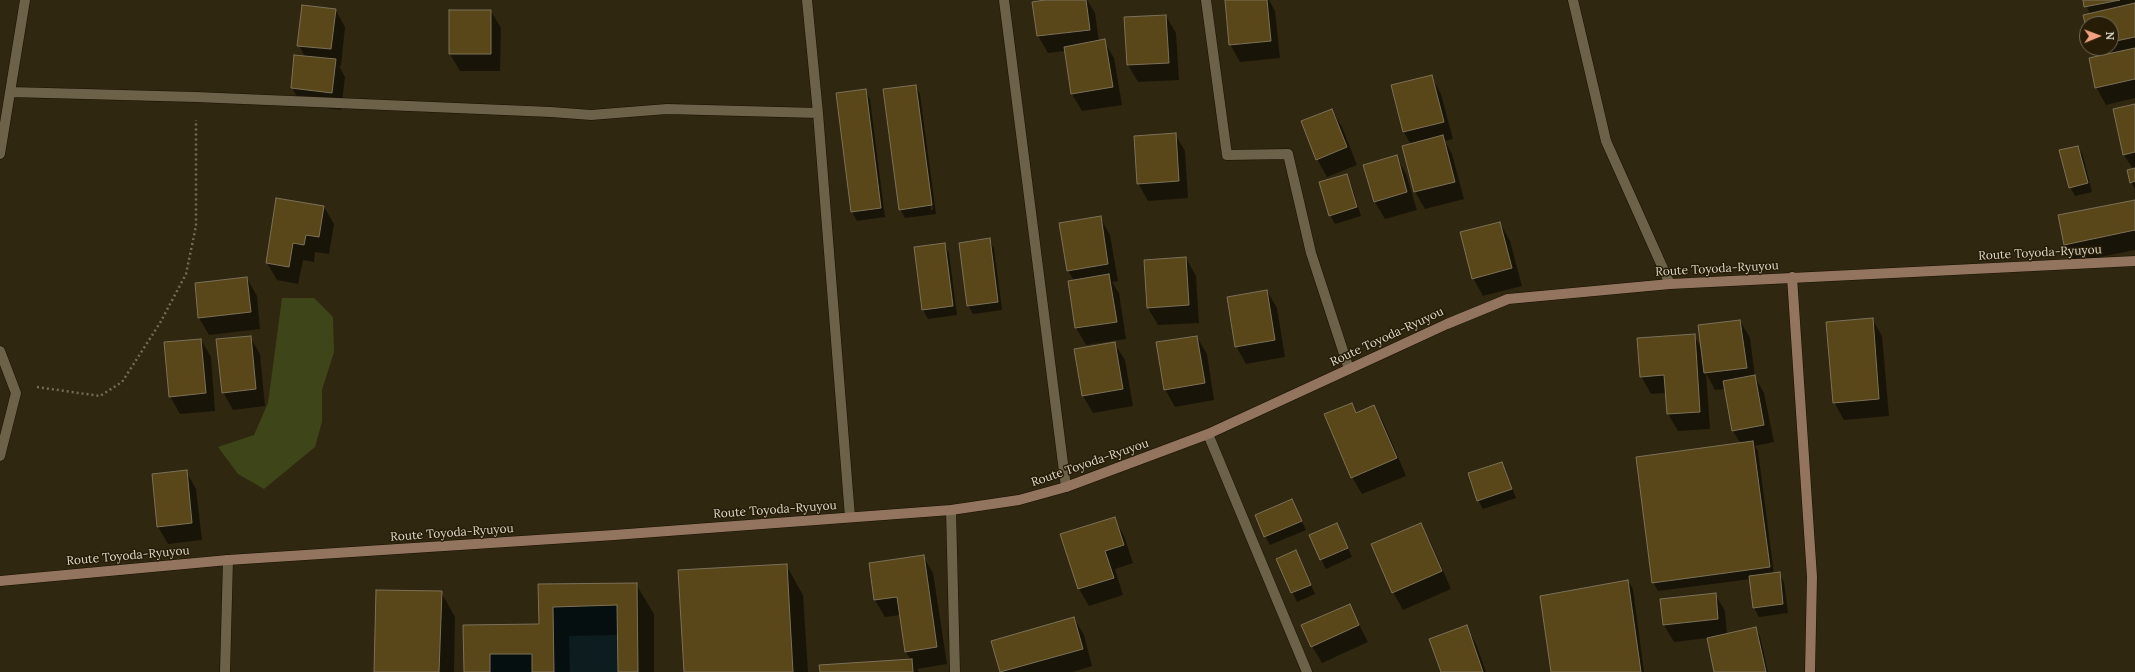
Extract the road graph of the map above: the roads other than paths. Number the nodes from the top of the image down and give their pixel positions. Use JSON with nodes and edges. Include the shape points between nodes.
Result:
{"nodes":[{"id":1,"x":26,"y":0,"type":"edge"},
{"id":2,"x":807,"y":0,"type":"edge"},
{"id":3,"x":1004,"y":0,"type":"edge"},
{"id":4,"x":1206,"y":0,"type":"edge"},
{"id":5,"x":1573,"y":0,"type":"edge"},
{"id":6,"x":10,"y":92,"type":"junction"},
{"id":7,"x":818,"y":113,"type":"junction"},
{"id":8,"x":0,"y":154,"type":"edge"},
{"id":9,"x":2135,"y":261,"type":"edge"},
{"id":10,"x":1792,"y":277,"type":"junction"},
{"id":11,"x":1670,"y":284,"type":"junction"},
{"id":12,"x":0,"y":351,"type":"edge"},
{"id":13,"x":1349,"y":369,"type":"junction"},
{"id":14,"x":1208,"y":434,"type":"junction"},
{"id":15,"x":0,"y":456,"type":"edge"},
{"id":16,"x":1066,"y":487,"type":"junction"},
{"id":17,"x":951,"y":510,"type":"junction"},
{"id":18,"x":850,"y":518,"type":"junction"},
{"id":19,"x":228,"y":560,"type":"junction"},
{"id":20,"x":0,"y":581,"type":"edge"},
{"id":21,"x":225,"y":672,"type":"edge"},
{"id":22,"x":955,"y":672,"type":"edge"},
{"id":23,"x":1307,"y":672,"type":"edge"},
{"id":24,"x":1810,"y":672,"type":"edge"}],
"edges":[{"from":1,"to":6,"type":"street"},
{"from":2,"to":7,"type":"street"},
{"from":3,"to":16,"type":"street"},
{"from":4,"to":13,"type":"street","via":[[1227,155],[1288,154],[1312,253]]},
{"from":5,"to":11,"type":"street","via":[[1606,141]]},
{"from":6,"to":7,"type":"street","via":[[196,97],[591,115],[667,109]]},
{"from":6,"to":8,"type":"street"},
{"from":7,"to":18,"type":"street"},
{"from":9,"to":10,"type":"main road","name":"Route Toyoda-Ryuyou"},
{"from":10,"to":11,"type":"main road","name":"Route Toyoda-Ryuyou"},
{"from":10,"to":24,"type":"main road","via":[[1812,577]]},
{"from":11,"to":13,"type":"main road","name":"Route Toyoda-Ryuyou","via":[[1508,299]]},
{"from":12,"to":15,"type":"street","via":[[16,393]]},
{"from":13,"to":14,"type":"main road","name":"Route Toyoda-Ryuyou"},
{"from":14,"to":16,"type":"main road","name":"Route Toyoda-Ryuyou"},
{"from":14,"to":23,"type":"street"},
{"from":16,"to":17,"type":"main road","name":"Route Toyoda-Ryuyou","via":[[1019,500]]},
{"from":17,"to":18,"type":"main road","name":"Route Toyoda-Ryuyou"},
{"from":17,"to":22,"type":"street"},
{"from":18,"to":19,"type":"main road","name":"Route Toyoda-Ryuyou"},
{"from":19,"to":20,"type":"main road","name":"Route Toyoda-Ryuyou"},
{"from":19,"to":21,"type":"street"}]}
